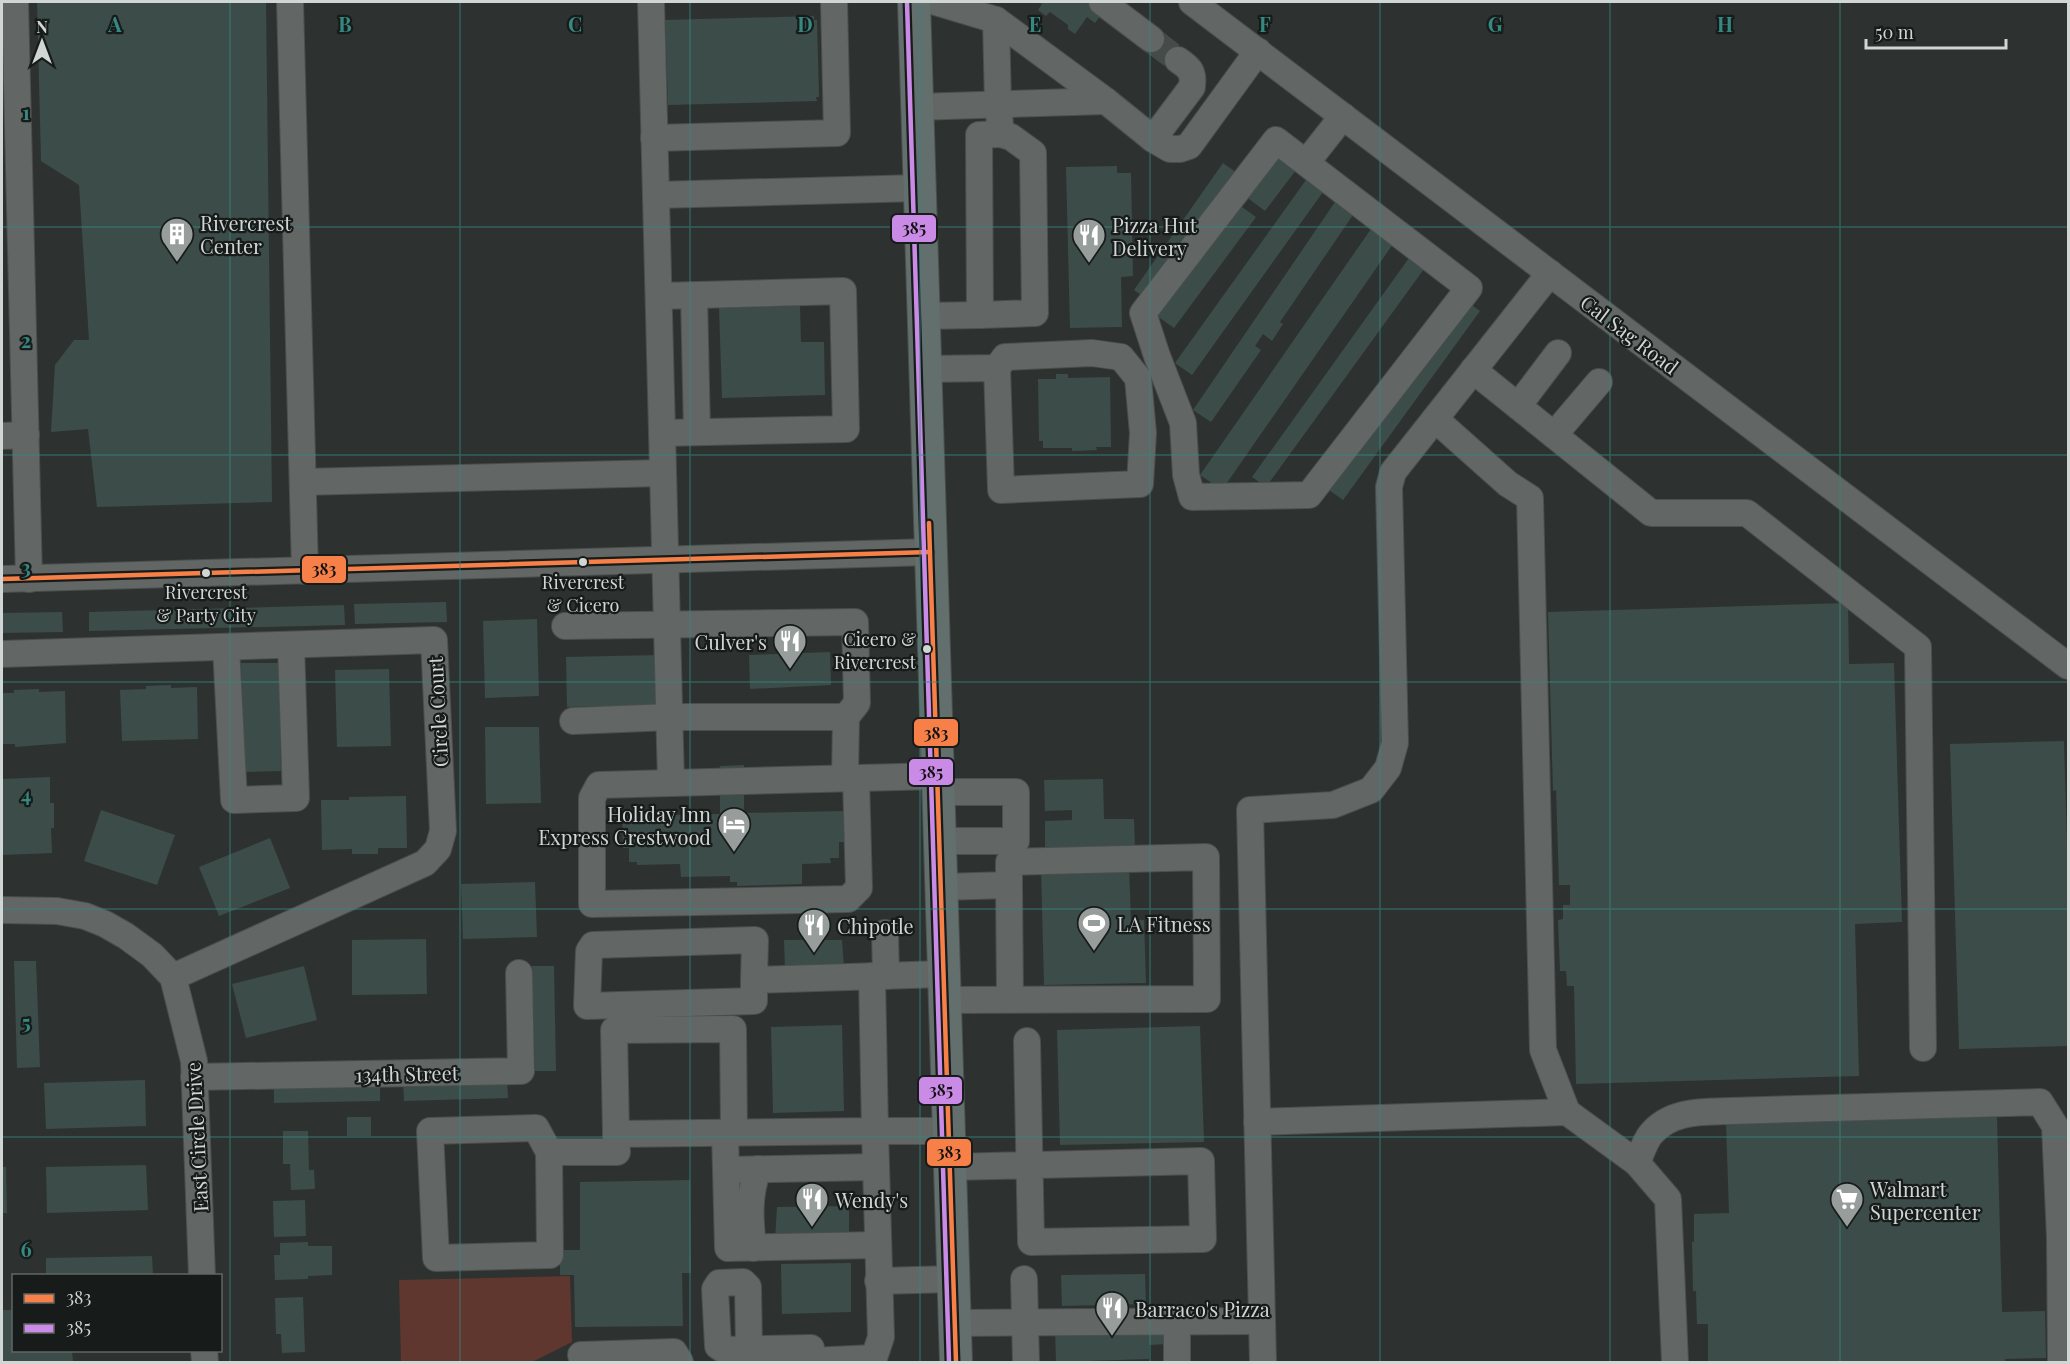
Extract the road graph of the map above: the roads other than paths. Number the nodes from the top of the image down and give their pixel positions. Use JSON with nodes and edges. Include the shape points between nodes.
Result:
{"nodes":[{"id":1,"x":15,"y":2,"type":"edge"},
{"id":2,"x":290,"y":2,"type":"edge"},
{"id":3,"x":651,"y":2,"type":"edge"},
{"id":4,"x":834,"y":2,"type":"edge"},
{"id":5,"x":914,"y":2,"type":"edge"},
{"id":6,"x":936,"y":2,"type":"edge"},
{"id":7,"x":1102,"y":2,"type":"edge"},
{"id":8,"x":1192,"y":2,"type":"edge"},
{"id":9,"x":971,"y":6,"type":"edge"},
{"id":10,"x":996,"y":20,"type":"junction"},
{"id":11,"x":1151,"y":39,"type":"tunnel mouth"},
{"id":12,"x":9,"y":50,"type":"edge"},
{"id":13,"x":1258,"y":51,"type":"junction"},
{"id":14,"x":1178,"y":60,"type":"tunnel mouth"},
{"id":15,"x":1106,"y":101,"type":"junction"},
{"id":16,"x":998,"y":105,"type":"junction"},
{"id":17,"x":917,"y":107,"type":"junction"},
{"id":18,"x":1342,"y":116,"type":"junction"},
{"id":19,"x":1001,"y":134,"type":"junction"},
{"id":20,"x":654,"y":138,"type":"junction"},
{"id":21,"x":1154,"y":139,"type":"junction"},
{"id":22,"x":1306,"y":163,"type":"junction"},
{"id":23,"x":920,"y":188,"type":"junction"},
{"id":24,"x":656,"y":195,"type":"junction"},
{"id":25,"x":1550,"y":273,"type":"junction"},
{"id":26,"x":694,"y":295,"type":"junction"},
{"id":27,"x":659,"y":296,"type":"junction"},
{"id":28,"x":980,"y":315,"type":"junction"},
{"id":29,"x":923,"y":316,"type":"junction"},
{"id":30,"x":1558,"y":353,"type":"dead end"},
{"id":31,"x":997,"y":368,"type":"junction"},
{"id":32,"x":925,"y":369,"type":"junction"},
{"id":33,"x":1473,"y":370,"type":"junction"},
{"id":34,"x":1599,"y":382,"type":"dead end"},
{"id":35,"x":1518,"y":406,"type":"junction"},
{"id":36,"x":1434,"y":419,"type":"junction"},
{"id":37,"x":697,"y":432,"type":"junction"},
{"id":38,"x":662,"y":433,"type":"junction"},
{"id":39,"x":14,"y":435,"type":"edge"},
{"id":40,"x":1554,"y":435,"type":"junction"},
{"id":41,"x":663,"y":473,"type":"junction"},
{"id":42,"x":303,"y":482,"type":"junction"},
{"id":43,"x":930,"y":552,"type":"junction"},
{"id":44,"x":666,"y":560,"type":"junction"},
{"id":45,"x":305,"y":571,"type":"junction"},
{"id":46,"x":2,"y":579,"type":"edge"},
{"id":47,"x":29,"y":579,"type":"junction"},
{"id":48,"x":667,"y":623,"type":"junction"},
{"id":49,"x":565,"y":626,"type":"dead end"},
{"id":50,"x":291,"y":645,"type":"junction"},
{"id":51,"x":226,"y":647,"type":"junction"},
{"id":52,"x":2,"y":654,"type":"edge"},
{"id":53,"x":2068,"y":666,"type":"edge"},
{"id":54,"x":670,"y":717,"type":"junction"},
{"id":55,"x":846,"y":717,"type":"junction"},
{"id":56,"x":573,"y":721,"type":"dead end"},
{"id":57,"x":850,"y":778,"type":"junction"},
{"id":58,"x":671,"y":783,"type":"junction"},
{"id":59,"x":937,"y":784,"type":"junction"},
{"id":60,"x":939,"y":841,"type":"junction"},
{"id":61,"x":1009,"y":885,"type":"junction"},
{"id":62,"x":941,"y":887,"type":"junction"},
{"id":63,"x":2,"y":910,"type":"edge"},
{"id":64,"x":885,"y":933,"type":"dead end"},
{"id":65,"x":519,"y":973,"type":"dead end"},
{"id":66,"x":879,"y":976,"type":"junction"},
{"id":67,"x":173,"y":977,"type":"junction"},
{"id":68,"x":754,"y":980,"type":"junction"},
{"id":69,"x":944,"y":987,"type":"junction"},
{"id":70,"x":1011,"y":999,"type":"junction"},
{"id":71,"x":1027,"y":1041,"type":"dead end"},
{"id":72,"x":1923,"y":1048,"type":"dead end"},
{"id":73,"x":194,"y":1077,"type":"junction"},
{"id":74,"x":1567,"y":1112,"type":"junction"},
{"id":75,"x":1257,"y":1122,"type":"junction"},
{"id":76,"x":874,"y":1131,"type":"junction"},
{"id":77,"x":949,"y":1131,"type":"junction"},
{"id":78,"x":730,"y":1133,"type":"junction"},
{"id":79,"x":616,"y":1134,"type":"junction"},
{"id":80,"x":549,"y":1152,"type":"junction"},
{"id":81,"x":1637,"y":1163,"type":"junction"},
{"id":82,"x":1029,"y":1165,"type":"junction"},
{"id":83,"x":875,"y":1167,"type":"junction"},
{"id":84,"x":950,"y":1167,"type":"junction"},
{"id":85,"x":758,"y":1169,"type":"junction"},
{"id":86,"x":726,"y":1170,"type":"junction"},
{"id":87,"x":877,"y":1245,"type":"junction"},
{"id":88,"x":753,"y":1248,"type":"junction"},
{"id":89,"x":202,"y":1274,"type":"edge"},
{"id":90,"x":953,"y":1279,"type":"junction"},
{"id":91,"x":1024,"y":1279,"type":"dead end"},
{"id":92,"x":878,"y":1281,"type":"junction"},
{"id":93,"x":1177,"y":1321,"type":"junction"},
{"id":94,"x":1262,"y":1321,"type":"junction"},
{"id":95,"x":1026,"y":1322,"type":"junction"},
{"id":96,"x":955,"y":1323,"type":"junction"},
{"id":97,"x":877,"y":1345,"type":"junction"},
{"id":98,"x":749,"y":1349,"type":"dead end"},
{"id":99,"x":581,"y":1354,"type":"dead end"},
{"id":100,"x":680,"y":1362,"type":"edge"},
{"id":101,"x":790,"y":1362,"type":"edge"},
{"id":102,"x":956,"y":1362,"type":"edge"},
{"id":103,"x":1026,"y":1362,"type":"edge"},
{"id":104,"x":1177,"y":1362,"type":"edge"},
{"id":105,"x":1263,"y":1362,"type":"edge"},
{"id":106,"x":1675,"y":1362,"type":"edge"},
{"id":107,"x":2061,"y":1362,"type":"edge"}],
"edges":[{"from":1,"to":12,"type":"street"},
{"from":2,"to":42,"type":"street"},
{"from":3,"to":20,"type":"street"},
{"from":4,"to":20,"type":"street","via":[[837,133]]},
{"from":5,"to":17,"type":"main road"},
{"from":6,"to":9,"type":"street"},
{"from":7,"to":11,"type":"street"},
{"from":8,"to":13,"type":"street","name":"Cal Sag Road"},
{"from":9,"to":10,"type":"street"},
{"from":10,"to":15,"type":"street"},
{"from":10,"to":16,"type":"street"},
{"from":12,"to":39,"type":"street"},
{"from":13,"to":18,"type":"street","name":"Cal Sag Road"},
{"from":13,"to":21,"type":"street","via":[[1189,146],[1170,149]]},
{"from":14,"to":21,"type":"street","via":[[1191,69],[1192,87]]},
{"from":15,"to":16,"type":"street"},
{"from":15,"to":21,"type":"street"},
{"from":16,"to":17,"type":"street"},
{"from":16,"to":19,"type":"street"},
{"from":17,"to":23,"type":"main road"},
{"from":18,"to":22,"type":"street"},
{"from":18,"to":25,"type":"street","name":"Cal Sag Road"},
{"from":19,"to":28,"type":"street","via":[[979,135]]},
{"from":19,"to":28,"type":"street","via":[[1033,153],[1035,313]]},
{"from":20,"to":24,"type":"street"},
{"from":22,"to":22,"type":"street","via":[[1469,288],[1309,495],[1192,497],[1186,475],[1183,423],[1143,313],[1276,140]]},
{"from":23,"to":24,"type":"street"},
{"from":23,"to":29,"type":"main road"},
{"from":24,"to":27,"type":"street"},
{"from":25,"to":33,"type":"street"},
{"from":25,"to":53,"type":"street","name":"Cal Sag Road"},
{"from":26,"to":27,"type":"street"},
{"from":26,"to":37,"type":"street"},
{"from":26,"to":37,"type":"street","via":[[843,291],[846,429]]},
{"from":27,"to":38,"type":"street"},
{"from":28,"to":29,"type":"street"},
{"from":29,"to":32,"type":"main road"},
{"from":30,"to":35,"type":"street"},
{"from":31,"to":31,"type":"street","via":[[1001,490],[1140,484],[1142,456],[1132,440],[1131,406],[1127,390],[1115,372],[1103,366]]},
{"from":31,"to":32,"type":"street"},
{"from":32,"to":43,"type":"main road"},
{"from":33,"to":35,"type":"street"},
{"from":33,"to":36,"type":"street"},
{"from":34,"to":40,"type":"street"},
{"from":35,"to":40,"type":"street"},
{"from":36,"to":74,"type":"street","via":[[1508,484],[1530,498],[1543,1050]]},
{"from":36,"to":75,"type":"street","via":[[1393,472],[1389,487],[1395,743],[1388,768],[1371,790],[1333,805],[1250,810]]},
{"from":37,"to":38,"type":"street"},
{"from":38,"to":41,"type":"street"},
{"from":39,"to":47,"type":"street"},
{"from":40,"to":72,"type":"street","via":[[1651,513],[1746,513],[1918,647]]},
{"from":41,"to":42,"type":"street"},
{"from":41,"to":44,"type":"street"},
{"from":42,"to":45,"type":"street"},
{"from":43,"to":44,"type":"street"},
{"from":43,"to":59,"type":"main road"},
{"from":44,"to":45,"type":"street"},
{"from":44,"to":48,"type":"street"},
{"from":45,"to":47,"type":"street"},
{"from":46,"to":47,"type":"street"},
{"from":48,"to":49,"type":"street"},
{"from":48,"to":54,"type":"street"},
{"from":48,"to":55,"type":"street","via":[[855,622],[857,703]]},
{"from":50,"to":51,"type":"street","name":"Circle Court"},
{"from":50,"to":51,"type":"street","via":[[296,798],[234,800]]},
{"from":50,"to":67,"type":"street","name":"Circle Court","via":[[434,640],[443,831],[438,849],[425,863]]},
{"from":51,"to":52,"type":"street","name":"Circle Court"},
{"from":54,"to":55,"type":"street"},
{"from":54,"to":56,"type":"street"},
{"from":54,"to":58,"type":"street"},
{"from":55,"to":57,"type":"street"},
{"from":57,"to":58,"type":"street"},
{"from":57,"to":58,"type":"street","via":[[859,888],[848,899],[592,904],[592,798],[599,785]]},
{"from":57,"to":59,"type":"street"},
{"from":59,"to":60,"type":"main road"},
{"from":59,"to":60,"type":"street","via":[[1016,792],[1016,841]]},
{"from":60,"to":62,"type":"main road"},
{"from":61,"to":62,"type":"street"},
{"from":61,"to":70,"type":"street"},
{"from":61,"to":70,"type":"street","via":[[1009,862],[1206,857],[1208,999]]},
{"from":62,"to":69,"type":"main road"},
{"from":63,"to":67,"type":"street","name":"East Circle Drive","via":[[57,910],[85,916],[126,936]]},
{"from":64,"to":66,"type":"street"},
{"from":65,"to":73,"type":"street","name":"134th Street","via":[[521,1071]]},
{"from":66,"to":68,"type":"street"},
{"from":66,"to":69,"type":"street"},
{"from":66,"to":76,"type":"street"},
{"from":67,"to":73,"type":"street","name":"East Circle Drive","via":[[194,1061]]},
{"from":68,"to":68,"type":"street","via":[[754,1001],[587,1006],[589,951],[593,945],[755,940]]},
{"from":69,"to":70,"type":"street"},
{"from":69,"to":77,"type":"main road"},
{"from":71,"to":82,"type":"street"},
{"from":73,"to":89,"type":"street","name":"East Circle Drive"},
{"from":74,"to":75,"type":"street"},
{"from":74,"to":81,"type":"street"},
{"from":75,"to":94,"type":"street"},
{"from":76,"to":77,"type":"street"},
{"from":76,"to":78,"type":"street"},
{"from":76,"to":83,"type":"street"},
{"from":77,"to":84,"type":"main road"},
{"from":78,"to":79,"type":"street"},
{"from":78,"to":79,"type":"street","via":[[733,1029],[614,1030]]},
{"from":78,"to":86,"type":"street"},
{"from":79,"to":80,"type":"street","via":[[617,1152]]},
{"from":80,"to":80,"type":"street","via":[[550,1255],[436,1258],[430,1131],[536,1128]]},
{"from":81,"to":106,"type":"street","via":[[1668,1199]]},
{"from":81,"to":107,"type":"street","via":[[1650,1135],[1664,1122],[1680,1115],[2040,1102],[2055,1126]]},
{"from":82,"to":82,"type":"street","via":[[1201,1161],[1203,1239],[1031,1242]]},
{"from":82,"to":84,"type":"street"},
{"from":83,"to":85,"type":"street"},
{"from":83,"to":87,"type":"street"},
{"from":84,"to":90,"type":"main road"},
{"from":85,"to":86,"type":"street"},
{"from":85,"to":88,"type":"street","via":[[750,1215]]},
{"from":86,"to":88,"type":"street","via":[[728,1248]]},
{"from":87,"to":88,"type":"street"},
{"from":87,"to":92,"type":"street"},
{"from":90,"to":92,"type":"street"},
{"from":90,"to":96,"type":"main road"},
{"from":91,"to":95,"type":"street"},
{"from":92,"to":97,"type":"street","via":[[881,1337]]},
{"from":93,"to":94,"type":"street"},
{"from":93,"to":95,"type":"street"},
{"from":93,"to":104,"type":"street"},
{"from":94,"to":105,"type":"street"},
{"from":95,"to":96,"type":"street"},
{"from":95,"to":103,"type":"street"},
{"from":96,"to":102,"type":"main road"},
{"from":97,"to":98,"type":"street"},
{"from":97,"to":101,"type":"street","via":[[874,1358]]},
{"from":99,"to":100,"type":"street","via":[[674,1352]]}]}
